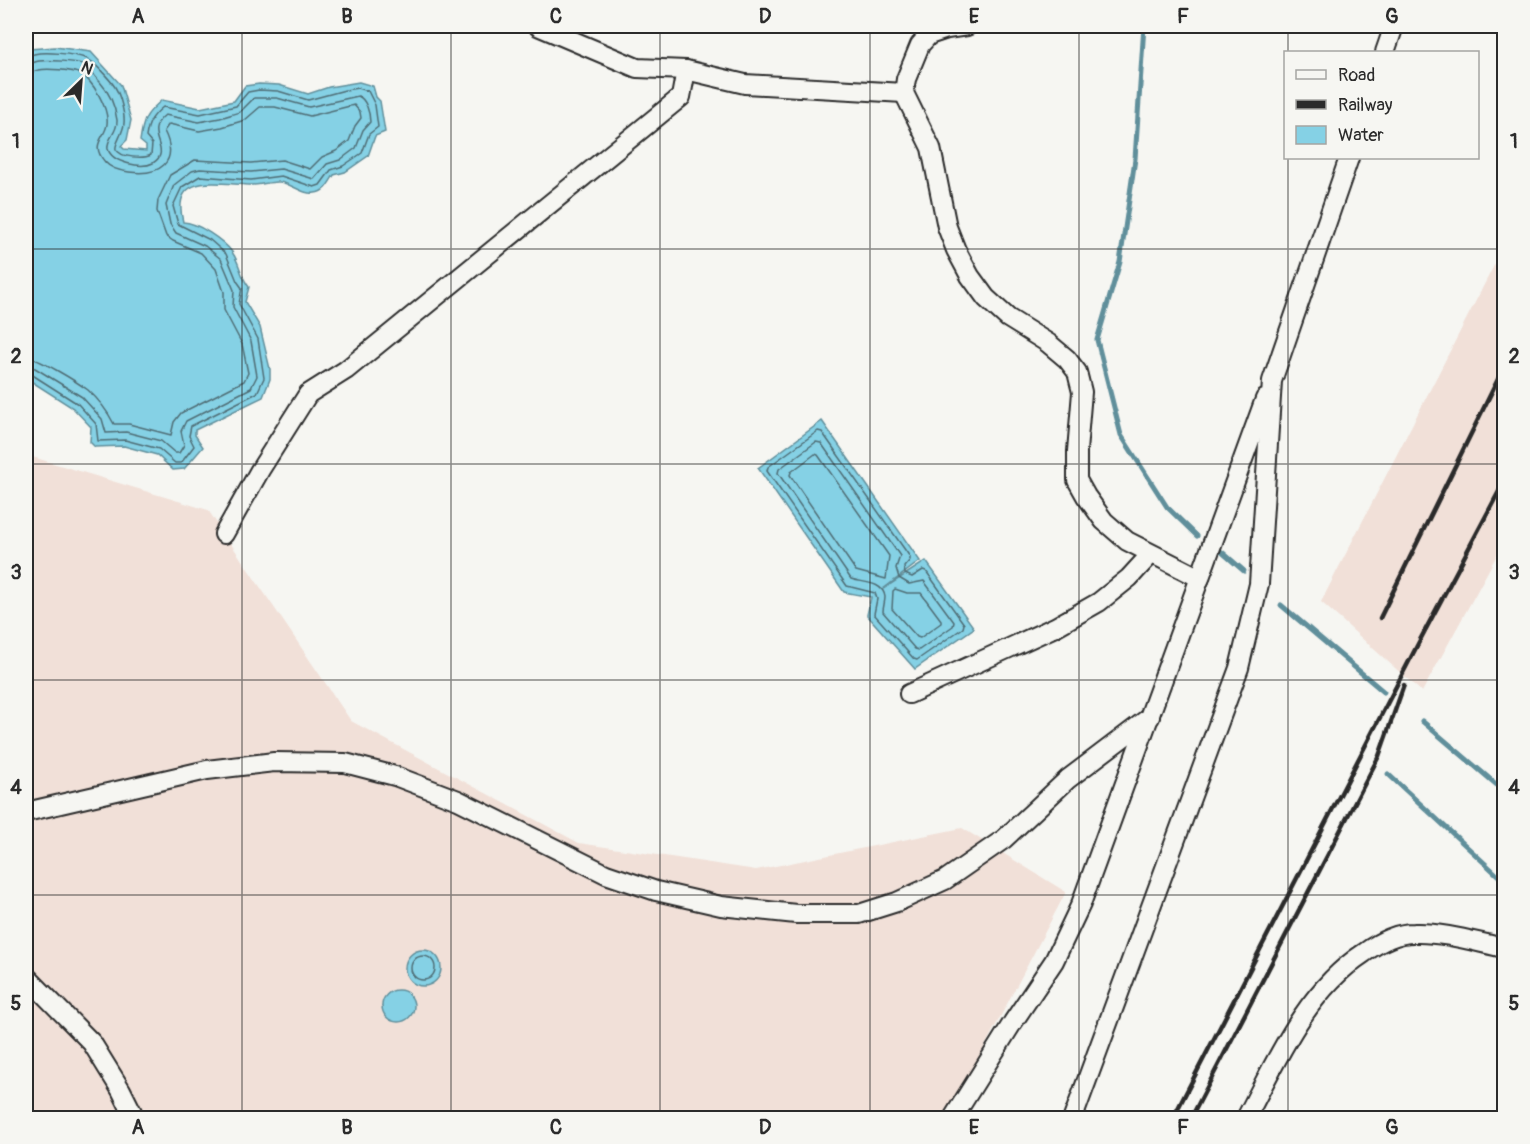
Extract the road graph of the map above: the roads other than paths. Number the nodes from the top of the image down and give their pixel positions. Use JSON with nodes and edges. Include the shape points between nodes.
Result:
{"nodes":[{"id":1,"x":538,"y":26,"type":"edge"},
{"id":2,"x":967,"y":26,"type":"edge"},
{"id":3,"x":1394,"y":26,"type":"edge"},
{"id":4,"x":1385,"y":51,"type":"edge"},
{"id":5,"x":686,"y":70,"type":"junction"},
{"id":6,"x":904,"y":93,"type":"junction"},
{"id":7,"x":1349,"y":159,"type":"edge"},
{"id":8,"x":1272,"y":381,"type":"junction"},
{"id":9,"x":224,"y":534,"type":"dead end"},
{"id":10,"x":1151,"y":554,"type":"junction"},
{"id":11,"x":1200,"y":578,"type":"junction"},
{"id":12,"x":909,"y":694,"type":"dead end"},
{"id":13,"x":1150,"y":717,"type":"junction"},
{"id":14,"x":26,"y":812,"type":"edge"},
{"id":15,"x":1504,"y":948,"type":"edge"},
{"id":16,"x":26,"y":976,"type":"edge"},
{"id":17,"x":135,"y":1119,"type":"edge"},
{"id":18,"x":953,"y":1119,"type":"edge"},
{"id":19,"x":1073,"y":1119,"type":"edge"},
{"id":20,"x":1245,"y":1119,"type":"edge"}],
"edges":[{"from":1,"to":5,"type":"street","via":[[637,68]]},
{"from":2,"to":6,"type":"street","via":[[929,35],[920,45]]},
{"from":3,"to":4,"type":"street"},
{"from":5,"to":6,"type":"street","via":[[745,84]]},
{"from":5,"to":9,"type":"street","via":[[681,97],[346,370],[308,394]]},
{"from":6,"to":10,"type":"street","via":[[931,148],[948,227],[970,276],[1008,318],[1048,343],[1077,372],[1082,392],[1077,480],[1104,521],[1127,541]]},
{"from":7,"to":8,"type":"street"},
{"from":8,"to":11,"type":"street"},
{"from":8,"to":19,"type":"street","via":[[1259,584],[1239,668]]},
{"from":10,"to":11,"type":"street"},
{"from":10,"to":12,"type":"street","via":[[1129,578],[1090,607]]},
{"from":11,"to":13,"type":"street"},
{"from":13,"to":14,"type":"street","via":[[1068,779],[1004,839],[945,880],[859,914],[796,914],[721,906],[656,891],[606,874],[458,800],[395,776],[345,763],[274,762],[207,770]]},
{"from":13,"to":18,"type":"street","via":[[1081,904],[1054,962]]},
{"from":15,"to":20,"type":"street","via":[[1413,933],[1383,940],[1348,963],[1318,993]]},
{"from":16,"to":17,"type":"street","via":[[92,1043]]}]}
